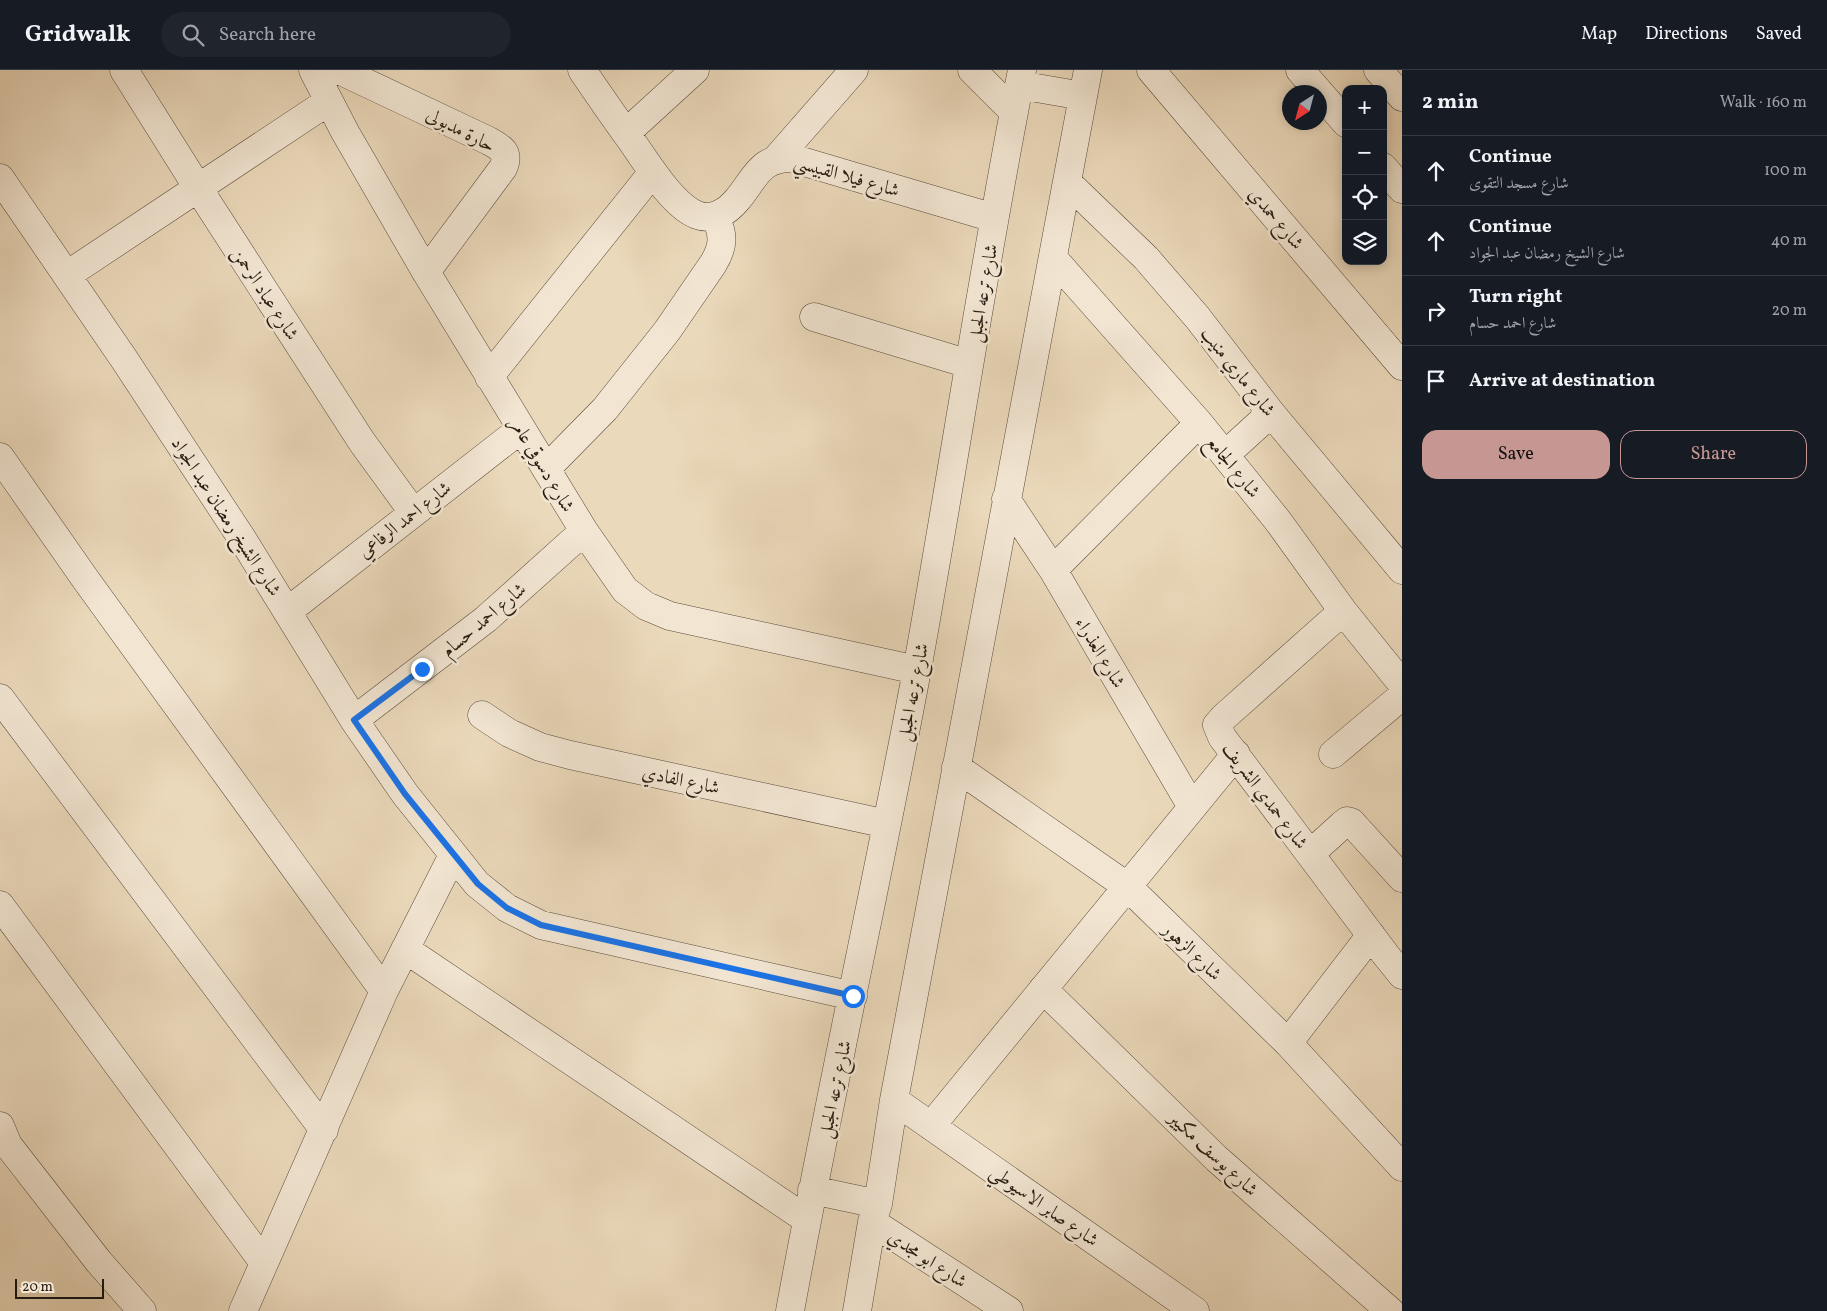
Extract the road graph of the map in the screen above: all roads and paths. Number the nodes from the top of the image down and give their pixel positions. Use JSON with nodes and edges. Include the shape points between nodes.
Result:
{"nodes":[{"id":1,"x":124,"y":70,"type":"edge"},
{"id":2,"x":313,"y":70,"type":"edge"},
{"id":3,"x":339,"y":70,"type":"edge"},
{"id":4,"x":582,"y":70,"type":"edge"},
{"id":5,"x":695,"y":70,"type":"edge"},
{"id":6,"x":854,"y":70,"type":"edge"},
{"id":7,"x":972,"y":70,"type":"edge"},
{"id":8,"x":1151,"y":70,"type":"edge"},
{"id":9,"x":1300,"y":70,"type":"edge"},
{"id":10,"x":1378,"y":70,"type":"edge"},
{"id":11,"x":1020,"y":77,"type":"edge"},
{"id":12,"x":1086,"y":83,"type":"edge"},
{"id":13,"x":1402,"y":97,"type":"edge"},
{"id":14,"x":329,"y":101,"type":"junction"},
{"id":15,"x":1014,"y":112,"type":"junction"},
{"id":16,"x":1342,"y":118,"type":"edge"},
{"id":17,"x":626,"y":133,"type":"junction"},
{"id":18,"x":777,"y":158,"type":"junction"},
{"id":19,"x":653,"y":172,"type":"junction"},
{"id":20,"x":1387,"y":172,"type":"edge"},
{"id":21,"x":0,"y":178,"type":"edge"},
{"id":22,"x":1067,"y":182,"type":"junction"},
{"id":23,"x":198,"y":188,"type":"junction"},
{"id":24,"x":1402,"y":189,"type":"edge"},
{"id":25,"x":715,"y":216,"type":"junction"},
{"id":26,"x":994,"y":218,"type":"junction"},
{"id":27,"x":1052,"y":258,"type":"junction"},
{"id":28,"x":426,"y":272,"type":"junction"},
{"id":29,"x":68,"y":275,"type":"junction"},
{"id":30,"x":814,"y":317,"type":"dead end"},
{"id":31,"x":969,"y":364,"type":"junction"},
{"id":32,"x":1402,"y":366,"type":"edge"},
{"id":33,"x":489,"y":377,"type":"junction"},
{"id":34,"x":1271,"y":413,"type":"junction"},
{"id":35,"x":1199,"y":423,"type":"junction"},
{"id":36,"x":521,"y":429,"type":"junction"},
{"id":37,"x":1225,"y":455,"type":"junction"},
{"id":38,"x":0,"y":456,"type":"edge"},
{"id":39,"x":546,"y":469,"type":"junction"},
{"id":40,"x":1006,"y":500,"type":"junction"},
{"id":41,"x":413,"y":512,"type":"junction"},
{"id":42,"x":584,"y":531,"type":"junction"},
{"id":43,"x":1053,"y":570,"type":"junction"},
{"id":44,"x":1402,"y":570,"type":"edge"},
{"id":45,"x":288,"y":611,"type":"junction"},
{"id":46,"x":1343,"y":611,"type":"junction"},
{"id":47,"x":917,"y":670,"type":"junction"},
{"id":48,"x":1402,"y":684,"type":"edge"},
{"id":49,"x":1402,"y":696,"type":"edge"},
{"id":50,"x":0,"y":698,"type":"edge"},
{"id":51,"x":482,"y":714,"type":"dead end"},
{"id":52,"x":354,"y":720,"type":"junction"},
{"id":53,"x":1236,"y":754,"type":"junction"},
{"id":54,"x":1333,"y":754,"type":"dead end"},
{"id":55,"x":956,"y":767,"type":"junction"},
{"id":56,"x":1192,"y":807,"type":"junction"},
{"id":57,"x":886,"y":824,"type":"junction"},
{"id":58,"x":1310,"y":854,"type":"junction"},
{"id":59,"x":453,"y":855,"type":"junction"},
{"id":60,"x":1402,"y":878,"type":"edge"},
{"id":61,"x":1128,"y":887,"type":"junction"},
{"id":62,"x":0,"y":905,"type":"edge"},
{"id":63,"x":1371,"y":935,"type":"junction"},
{"id":64,"x":405,"y":949,"type":"junction"},
{"id":65,"x":1402,"y":975,"type":"edge"},
{"id":66,"x":1043,"y":989,"type":"junction"},
{"id":67,"x":384,"y":991,"type":"junction"},
{"id":68,"x":853,"y":996,"type":"junction"},
{"id":69,"x":1288,"y":1043,"type":"junction"},
{"id":70,"x":894,"y":1100,"type":"junction"},
{"id":71,"x":0,"y":1126,"type":"edge"},
{"id":72,"x":931,"y":1126,"type":"junction"},
{"id":73,"x":324,"y":1130,"type":"junction"},
{"id":74,"x":1402,"y":1167,"type":"edge"},
{"id":75,"x":819,"y":1192,"type":"junction"},
{"id":76,"x":871,"y":1209,"type":"junction"},
{"id":77,"x":806,"y":1219,"type":"junction"},
{"id":78,"x":264,"y":1263,"type":"junction"},
{"id":79,"x":1402,"y":1307,"type":"edge"},
{"id":80,"x":142,"y":1311,"type":"edge"},
{"id":81,"x":243,"y":1311,"type":"edge"},
{"id":82,"x":790,"y":1311,"type":"edge"},
{"id":83,"x":857,"y":1311,"type":"edge"},
{"id":84,"x":1009,"y":1311,"type":"edge"},
{"id":85,"x":1196,"y":1311,"type":"edge"},
{"id":86,"x":1390,"y":1311,"type":"edge"},
{"id":87,"x":1398,"y":1311,"type":"edge"}],
"edges":[{"from":1,"to":23,"type":"street","name":"شارع عباد الرحمن"},
{"from":2,"to":14,"type":"street","name":"شارع دسوقي عامر"},
{"from":3,"to":28,"type":"street","name":"حارة مدبولى","via":[[489,141],[504,152],[506,161],[503,168]]},
{"from":4,"to":17,"type":"street"},
{"from":5,"to":17,"type":"street"},
{"from":6,"to":18,"type":"street"},
{"from":7,"to":15,"type":"street"},
{"from":8,"to":32,"type":"street","name":"شارع حمدي"},
{"from":9,"to":16,"type":"street"},
{"from":10,"to":13,"type":"street"},
{"from":11,"to":12,"type":"street"},
{"from":11,"to":15,"type":"street","name":"شارع ترعه الجبل"},
{"from":12,"to":22,"type":"street"},
{"from":14,"to":23,"type":"street"},
{"from":14,"to":28,"type":"street","name":"شارع دسوقي عامر"},
{"from":15,"to":26,"type":"street","name":"شارع ترعه الجبل"},
{"from":17,"to":19,"type":"street"},
{"from":18,"to":25,"type":"street","name":"شارع فيلا القبيسي","via":[[765,164],[727,210]]},
{"from":18,"to":26,"type":"street","name":"شارع فيلا القبيسي","via":[[791,158]]},
{"from":19,"to":25,"type":"street","via":[[684,207],[698,216]]},
{"from":19,"to":33,"type":"street"},
{"from":20,"to":24,"type":"street"},
{"from":21,"to":29,"type":"street","name":"شارع الشيخ رمضان عبد الجواد"},
{"from":22,"to":27,"type":"street"},
{"from":22,"to":34,"type":"street","name":"شارع ماري منيب","via":[[1146,258]]},
{"from":23,"to":29,"type":"street"},
{"from":23,"to":41,"type":"street","name":"شارع عباد الرحمن","via":[[362,442]]},
{"from":25,"to":39,"type":"street","via":[[722,241],[720,254],[667,331],[605,409]]},
{"from":26,"to":31,"type":"street","name":"شارع ترعه الجبل"},
{"from":27,"to":35,"type":"street","name":"شارع الجامع"},
{"from":27,"to":40,"type":"street"},
{"from":28,"to":33,"type":"street","name":"شارع دسوقي عامر"},
{"from":29,"to":45,"type":"street","name":"شارع الشيخ رمضان عبد الجواد"},
{"from":30,"to":31,"type":"street"},
{"from":31,"to":47,"type":"street","name":"شارع ترعه الجبل"},
{"from":33,"to":36,"type":"street","name":"شارع دسوقي عامر"},
{"from":34,"to":37,"type":"street"},
{"from":34,"to":44,"type":"street","name":"شارع ماري منيب"},
{"from":35,"to":37,"type":"street","name":"شارع الجامع"},
{"from":35,"to":43,"type":"street"},
{"from":36,"to":39,"type":"street","name":"شارع دسوقي عامر"},
{"from":36,"to":41,"type":"street","name":"شارع احمد الرفاعي"},
{"from":37,"to":46,"type":"street","name":"شارع الجامع"},
{"from":38,"to":67,"type":"street"},
{"from":39,"to":42,"type":"street","name":"شارع دسوقي عامر"},
{"from":40,"to":43,"type":"street","name":"شارع العذراء"},
{"from":40,"to":55,"type":"street"},
{"from":41,"to":45,"type":"street","name":"شارع احمد الرفاعي"},
{"from":42,"to":47,"type":"street","name":"شارع دسوقي عامر","via":[[625,590],[646,606],[670,616]]},
{"from":42,"to":52,"type":"street","name":"شارع احمد حسام","via":[[486,619]]},
{"from":43,"to":56,"type":"street","name":"شارع العذراء"},
{"from":45,"to":52,"type":"street","name":"شارع الشيخ رمضان عبد الجواد"},
{"from":46,"to":48,"type":"street","name":"شارع الجامع"},
{"from":46,"to":53,"type":"street","name":"شارع حمدي الشريف","via":[[1217,725]]},
{"from":47,"to":57,"type":"street","name":"شارع ترعه الجبل"},
{"from":49,"to":54,"type":"street"},
{"from":50,"to":73,"type":"street"},
{"from":51,"to":57,"type":"street","name":"شارع الفادي","via":[[509,733],[570,755]]},
{"from":52,"to":59,"type":"street","name":"شارع الشيخ رمضان عبد الجواد","via":[[405,794]]},
{"from":53,"to":56,"type":"street"},
{"from":53,"to":58,"type":"street","name":"شارع حمدي الشريف"},
{"from":55,"to":61,"type":"street","name":"شارع الزهور"},
{"from":55,"to":70,"type":"street"},
{"from":56,"to":61,"type":"street"},
{"from":57,"to":68,"type":"street","name":"شارع ترعه الجبل"},
{"from":58,"to":60,"type":"street","via":[[1347,821],[1351,822]]},
{"from":58,"to":63,"type":"street","name":"شارع حمدي الشريف"},
{"from":59,"to":64,"type":"street"},
{"from":59,"to":68,"type":"street","name":"شارع الشيخ رمضان عبد الجواد","via":[[478,884],[507,908],[541,925]]},
{"from":61,"to":66,"type":"street"},
{"from":61,"to":69,"type":"street","name":"شارع الزهور"},
{"from":62,"to":78,"type":"street"},
{"from":63,"to":65,"type":"street","name":"شارع حمدي الشريف"},
{"from":63,"to":69,"type":"street"},
{"from":64,"to":67,"type":"street"},
{"from":64,"to":77,"type":"street"},
{"from":66,"to":72,"type":"street"},
{"from":66,"to":86,"type":"street","name":"شارع يوسف مكيير","via":[[1217,1160]]},
{"from":67,"to":73,"type":"street"},
{"from":68,"to":75,"type":"street","name":"شارع ترعه الجبل"},
{"from":69,"to":74,"type":"street","name":"شارع الزهور"},
{"from":70,"to":72,"type":"street","name":"شارع صابر الاسيوطي"},
{"from":70,"to":76,"type":"street"},
{"from":71,"to":80,"type":"street","via":[[14,1153],[99,1262]]},
{"from":72,"to":85,"type":"street","name":"شارع صابر الاسيوطي"},
{"from":73,"to":78,"type":"street"},
{"from":75,"to":76,"type":"street"},
{"from":75,"to":77,"type":"street","name":"شارع ترعه الجبل"},
{"from":76,"to":83,"type":"street"},
{"from":76,"to":84,"type":"street","name":"شارع ابو مجدي"},
{"from":77,"to":82,"type":"street","name":"شارع ترعه الجبل"},
{"from":78,"to":81,"type":"street"},
{"from":79,"to":87,"type":"street"}]}
